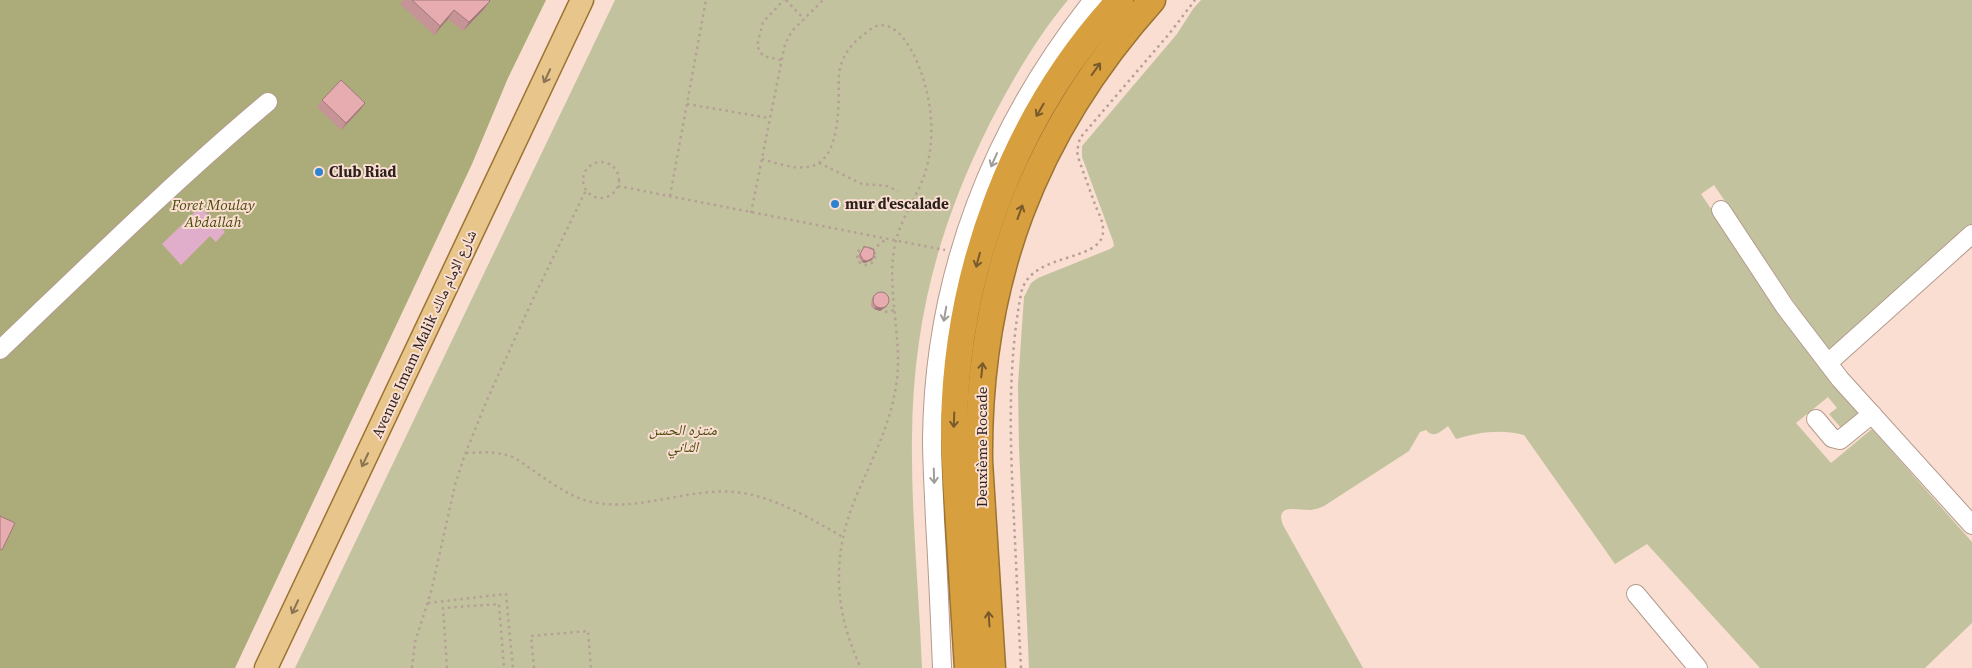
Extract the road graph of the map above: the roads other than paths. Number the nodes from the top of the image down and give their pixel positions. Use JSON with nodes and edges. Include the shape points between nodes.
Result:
{"nodes":[{"id":1,"x":582,"y":0,"type":"edge"},
{"id":2,"x":599,"y":0,"type":"edge"},
{"id":3,"x":1093,"y":0,"type":"edge"},
{"id":4,"x":1120,"y":0,"type":"edge"},
{"id":5,"x":1152,"y":0,"type":"edge"},
{"id":6,"x":268,"y":102,"type":"dead end"},
{"id":7,"x":1721,"y":210,"type":"dead end"},
{"id":8,"x":1972,"y":234,"type":"edge"},
{"id":9,"x":0,"y":350,"type":"edge"},
{"id":10,"x":1828,"y":363,"type":"junction"},
{"id":11,"x":1872,"y":414,"type":"junction"},
{"id":12,"x":1816,"y":419,"type":"dead end"},
{"id":13,"x":1972,"y":525,"type":"edge"},
{"id":14,"x":1636,"y":594,"type":"dead end"},
{"id":15,"x":266,"y":668,"type":"edge"},
{"id":16,"x":284,"y":668,"type":"edge"},
{"id":17,"x":942,"y":668,"type":"edge"},
{"id":18,"x":968,"y":668,"type":"edge"},
{"id":19,"x":992,"y":668,"type":"edge"},
{"id":20,"x":1698,"y":668,"type":"edge"}],
"edges":[{"from":1,"to":15,"type":"main road","name":"Avenue Imam Malik شارع الإمام مالك","one_way":true},
{"from":2,"to":16,"type":"main road","name":"Avenue Imam Malik شارع الإمام مالك"},
{"from":3,"to":17,"type":"street","one_way":true,"via":[[1032,85],[1003,138],[978,194],[944,313],[932,438]]},
{"from":4,"to":18,"type":"highway","name":"Deuxième Rocade","one_way":true,"via":[[1070,62],[1033,122],[990,219],[971,287],[958,357],[954,427]]},
{"from":19,"to":5,"type":"highway","name":"Deuxième Rocade","one_way":true,"via":[[978,427],[983,359],[995,292],[1026,195],[1056,134],[1116,41]]},
{"from":6,"to":9,"type":"street","via":[[162,195]]},
{"from":7,"to":10,"type":"street","via":[[1785,307]]},
{"from":8,"to":10,"type":"street"},
{"from":10,"to":11,"type":"street"},
{"from":11,"to":12,"type":"street","via":[[1840,440],[1832,438]]},
{"from":11,"to":13,"type":"street"},
{"from":14,"to":20,"type":"street"}]}
